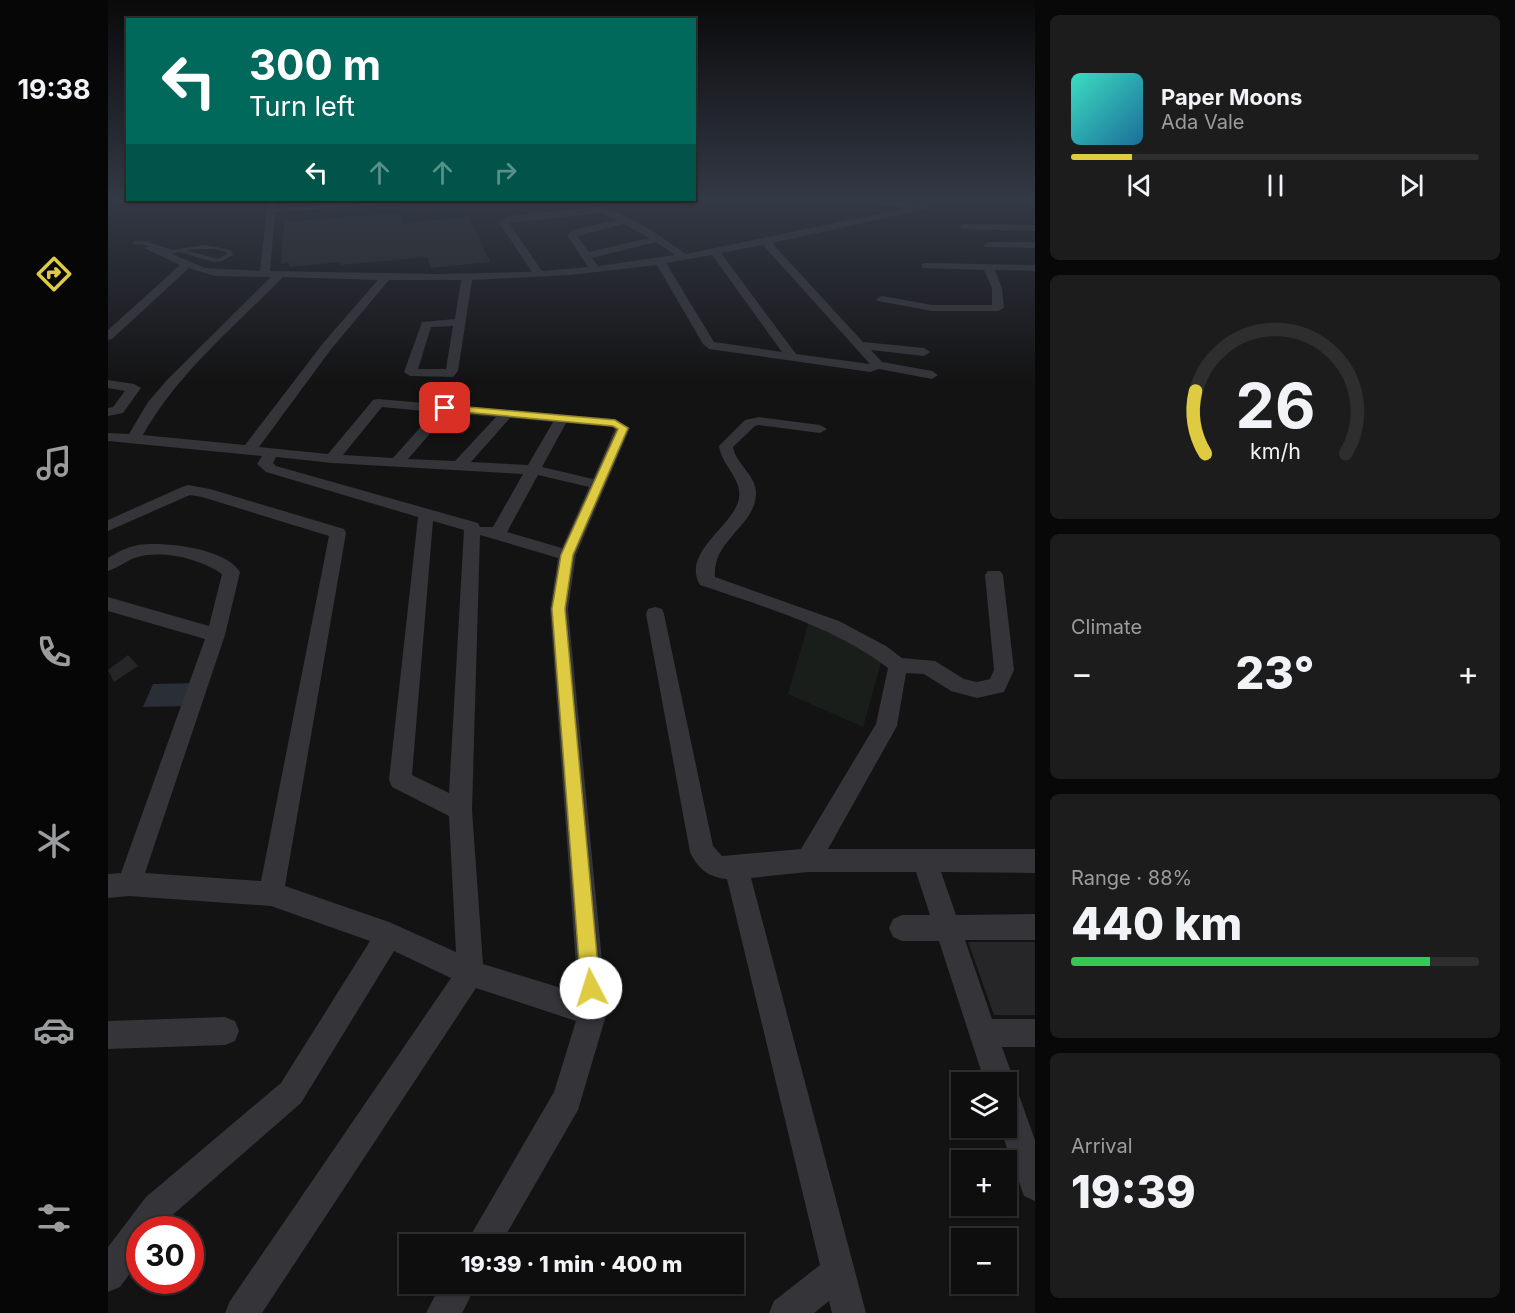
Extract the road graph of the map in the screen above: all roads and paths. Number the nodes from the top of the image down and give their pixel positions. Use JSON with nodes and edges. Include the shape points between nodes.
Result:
{"nodes":[{"id":1,"x":182,"y":261,"type":"edge"},
{"id":2,"x":272,"y":261,"type":"edge"},
{"id":3,"x":530,"y":261,"type":"edge"},
{"id":4,"x":590,"y":261,"type":"edge"},
{"id":5,"x":658,"y":261,"type":"edge"},
{"id":6,"x":660,"y":261,"type":"edge"},
{"id":7,"x":721,"y":261,"type":"edge"},
{"id":8,"x":784,"y":261,"type":"edge"},
{"id":9,"x":187,"y":264,"type":"junction"},
{"id":10,"x":926,"y":266,"type":"dead end"},
{"id":11,"x":988,"y":267,"type":"junction"},
{"id":12,"x":1035,"y":268,"type":"edge"},
{"id":13,"x":595,"y":269,"type":"junction"},
{"id":14,"x":272,"y":274,"type":"junction"},
{"id":15,"x":539,"y":274,"type":"junction"},
{"id":16,"x":387,"y":276,"type":"junction"},
{"id":17,"x":467,"y":278,"type":"junction"},
{"id":18,"x":882,"y":299,"type":"dead end"},
{"id":19,"x":461,"y":322,"type":"junction"},
{"id":20,"x":108,"y":336,"type":"edge"},
{"id":21,"x":861,"y":345,"type":"junction"},
{"id":22,"x":924,"y":352,"type":"dead end"},
{"id":23,"x":792,"y":358,"type":"junction"},
{"id":24,"x":878,"y":365,"type":"junction"},
{"id":25,"x":932,"y":375,"type":"dead end"},
{"id":26,"x":108,"y":384,"type":"edge"},
{"id":27,"x":445,"y":408,"type":"junction"},
{"id":28,"x":108,"y":412,"type":"edge"},
{"id":29,"x":506,"y":414,"type":"junction"},
{"id":30,"x":562,"y":418,"type":"junction"},
{"id":31,"x":820,"y":429,"type":"dead end"},
{"id":32,"x":108,"y":437,"type":"edge"},
{"id":33,"x":134,"y":438,"type":"junction"},
{"id":34,"x":250,"y":449,"type":"junction"},
{"id":35,"x":270,"y":454,"type":"junction"},
{"id":36,"x":332,"y":459,"type":"junction"},
{"id":37,"x":396,"y":463,"type":"junction"},
{"id":38,"x":458,"y":467,"type":"junction"},
{"id":39,"x":534,"y":470,"type":"junction"},
{"id":40,"x":599,"y":484,"type":"junction"},
{"id":41,"x":427,"y":513,"type":"junction"},
{"id":42,"x":108,"y":526,"type":"edge"},
{"id":43,"x":472,"y":527,"type":"junction"},
{"id":44,"x":497,"y":535,"type":"junction"},
{"id":45,"x":567,"y":555,"type":"junction"},
{"id":46,"x":108,"y":565,"type":"edge"},
{"id":47,"x":994,"y":575,"type":"dead end"},
{"id":48,"x":108,"y":604,"type":"edge"},
{"id":49,"x":655,"y":614,"type":"dead end"},
{"id":50,"x":216,"y":635,"type":"junction"},
{"id":51,"x":898,"y":665,"type":"junction"},
{"id":52,"x":460,"y":810,"type":"junction"},
{"id":53,"x":808,"y":860,"type":"junction"},
{"id":54,"x":1035,"y":861,"type":"edge"},
{"id":55,"x":925,"y":862,"type":"junction"},
{"id":56,"x":736,"y":868,"type":"junction"},
{"id":57,"x":118,"y":885,"type":"edge"},
{"id":58,"x":271,"y":894,"type":"junction"},
{"id":59,"x":1035,"y":927,"type":"edge"},
{"id":60,"x":902,"y":928,"type":"dead end"},
{"id":61,"x":948,"y":928,"type":"junction"},
{"id":62,"x":389,"y":935,"type":"junction"},
{"id":63,"x":470,"y":973,"type":"junction"},
{"id":64,"x":593,"y":1012,"type":"junction"},
{"id":65,"x":225,"y":1031,"type":"dead end"},
{"id":66,"x":983,"y":1033,"type":"junction"},
{"id":67,"x":1035,"y":1033,"type":"edge"},
{"id":68,"x":108,"y":1035,"type":"edge"},
{"id":69,"x":996,"y":1072,"type":"edge"},
{"id":70,"x":1017,"y":1129,"type":"edge"},
{"id":71,"x":1032,"y":1167,"type":"edge"},
{"id":72,"x":151,"y":1216,"type":"edge"},
{"id":73,"x":488,"y":1234,"type":"edge"},
{"id":74,"x":126,"y":1250,"type":"edge"},
{"id":75,"x":839,"y":1272,"type":"junction"},
{"id":76,"x":108,"y":1275,"type":"edge"},
{"id":77,"x":454,"y":1294,"type":"edge"},
{"id":78,"x":242,"y":1313,"type":"edge"},
{"id":79,"x":443,"y":1313,"type":"edge"},
{"id":80,"x":786,"y":1313,"type":"edge"},
{"id":81,"x":849,"y":1313,"type":"edge"}],
"edges":[{"from":1,"to":9,"type":"street"},
{"from":2,"to":14,"type":"street"},
{"from":3,"to":15,"type":"street"},
{"from":4,"to":13,"type":"street"},
{"from":5,"to":13,"type":"street"},
{"from":6,"to":23,"type":"street","via":[[709,344]]},
{"from":7,"to":23,"type":"street"},
{"from":8,"to":21,"type":"street"},
{"from":9,"to":14,"type":"street","via":[[215,273]]},
{"from":9,"to":20,"type":"street"},
{"from":10,"to":11,"type":"street"},
{"from":11,"to":12,"type":"street"},
{"from":11,"to":18,"type":"street","via":[[997,288],[998,308],[932,308]]},
{"from":13,"to":15,"type":"street"},
{"from":14,"to":16,"type":"street"},
{"from":14,"to":33,"type":"street","via":[[153,405]]},
{"from":15,"to":17,"type":"street"},
{"from":16,"to":17,"type":"street"},
{"from":16,"to":34,"type":"street","via":[[328,345]]},
{"from":17,"to":19,"type":"street"},
{"from":19,"to":19,"type":"street","via":[[426,324],[410,372],[452,371]]},
{"from":21,"to":22,"type":"street"},
{"from":21,"to":24,"type":"street"},
{"from":23,"to":24,"type":"street","via":[[870,368]]},
{"from":24,"to":25,"type":"street"},
{"from":26,"to":28,"type":"street","via":[[134,388],[118,410]]},
{"from":27,"to":29,"type":"street"},
{"from":27,"to":36,"type":"street","via":[[378,403]]},
{"from":27,"to":37,"type":"street"},
{"from":29,"to":30,"type":"street"},
{"from":29,"to":38,"type":"street"},
{"from":30,"to":39,"type":"street"},
{"from":30,"to":40,"type":"street","via":[[615,423],[623,428]]},
{"from":31,"to":51,"type":"street","via":[[759,421],[750,423],[726,446],[726,457],[746,482],[748,494],[744,509],[706,560],[706,581],[812,618],[884,653]]},
{"from":32,"to":33,"type":"street"},
{"from":33,"to":34,"type":"street"},
{"from":34,"to":35,"type":"street"},
{"from":35,"to":36,"type":"street"},
{"from":35,"to":41,"type":"street","via":[[265,464],[271,470]]},
{"from":36,"to":37,"type":"street"},
{"from":37,"to":38,"type":"street"},
{"from":38,"to":39,"type":"street"},
{"from":39,"to":40,"type":"street"},
{"from":39,"to":44,"type":"street"},
{"from":40,"to":45,"type":"street"},
{"from":41,"to":43,"type":"street"},
{"from":41,"to":52,"type":"street","via":[[400,780]]},
{"from":42,"to":58,"type":"street","via":[[188,490],[338,533]]},
{"from":43,"to":44,"type":"street"},
{"from":43,"to":52,"type":"street"},
{"from":44,"to":45,"type":"street"},
{"from":45,"to":64,"type":"street","via":[[559,609]]},
{"from":46,"to":50,"type":"street","via":[[136,551],[172,549],[223,565],[231,572]]},
{"from":47,"to":51,"type":"street","via":[[1004,670],[997,686],[977,690],[958,686],[928,666]]},
{"from":48,"to":50,"type":"street"},
{"from":49,"to":56,"type":"street","via":[[702,852],[717,867]]},
{"from":50,"to":57,"type":"street"},
{"from":51,"to":53,"type":"street","via":[[886,726]]},
{"from":52,"to":63,"type":"street"},
{"from":53,"to":55,"type":"street"},
{"from":53,"to":56,"type":"street"},
{"from":54,"to":55,"type":"street"},
{"from":55,"to":61,"type":"street"},
{"from":56,"to":75,"type":"street"},
{"from":57,"to":58,"type":"street"},
{"from":58,"to":62,"type":"street"},
{"from":59,"to":61,"type":"street"},
{"from":60,"to":61,"type":"street"},
{"from":61,"to":66,"type":"street"},
{"from":62,"to":63,"type":"street"},
{"from":62,"to":72,"type":"street","via":[[291,1093]]},
{"from":63,"to":64,"type":"street"},
{"from":63,"to":78,"type":"street"},
{"from":64,"to":73,"type":"street","via":[[567,1099]]},
{"from":65,"to":68,"type":"street"},
{"from":66,"to":67,"type":"street"},
{"from":66,"to":69,"type":"street"},
{"from":70,"to":71,"type":"street"},
{"from":74,"to":76,"type":"street"},
{"from":75,"to":80,"type":"street"},
{"from":75,"to":81,"type":"street"},
{"from":77,"to":79,"type":"street"}]}
